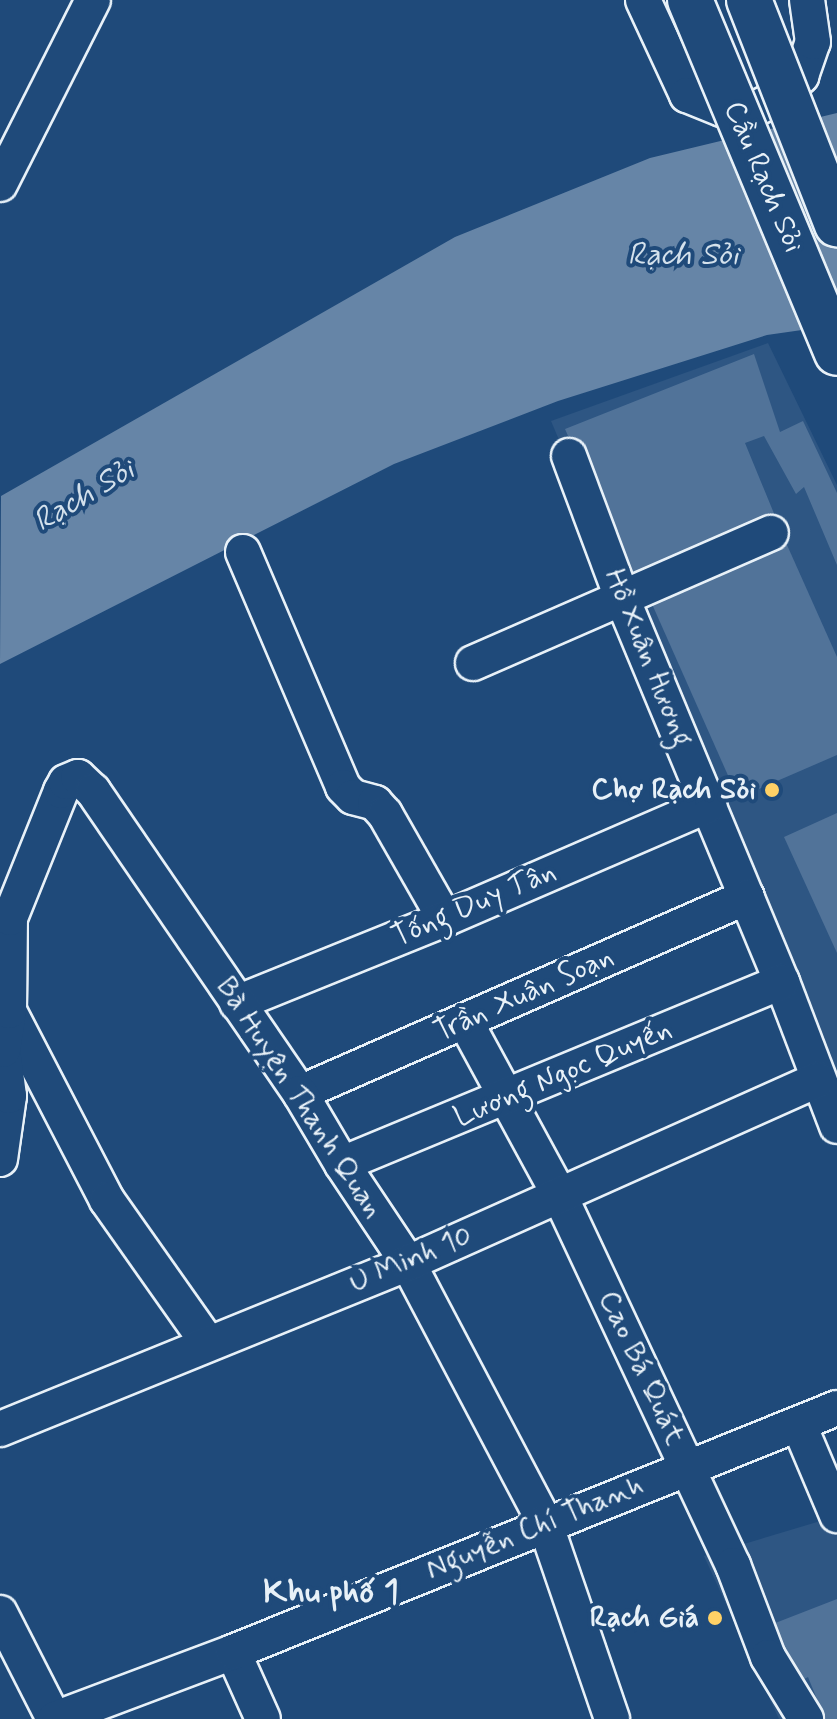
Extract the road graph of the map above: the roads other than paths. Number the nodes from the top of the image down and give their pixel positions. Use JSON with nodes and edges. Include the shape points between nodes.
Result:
{"nodes":[{"id":1,"x":93,"y":0,"type":"edge"},
{"id":2,"x":643,"y":0,"type":"edge"},
{"id":3,"x":690,"y":0,"type":"edge"},
{"id":4,"x":749,"y":0,"type":"edge"},
{"id":5,"x":807,"y":0,"type":"edge"},
{"id":6,"x":0,"y":184,"type":"edge"},
{"id":7,"x":837,"y":224,"type":"edge"},
{"id":8,"x":837,"y":353,"type":"edge"},
{"id":9,"x":569,"y":456,"type":"dead end"},
{"id":10,"x":771,"y":533,"type":"dead end"},
{"id":11,"x":243,"y":552,"type":"dead end"},
{"id":12,"x":622,"y":598,"type":"junction"},
{"id":13,"x":473,"y":663,"type":"dead end"},
{"id":14,"x":709,"y":805,"type":"junction"},
{"id":15,"x":747,"y":897,"type":"junction"},
{"id":16,"x":445,"y":919,"type":"junction"},
{"id":17,"x":782,"y":982,"type":"junction"},
{"id":18,"x":237,"y":1003,"type":"junction"},
{"id":19,"x":9,"y":1011,"type":"junction"},
{"id":20,"x":465,"y":1021,"type":"junction"},
{"id":21,"x":818,"y":1080,"type":"junction"},
{"id":22,"x":300,"y":1093,"type":"junction"},
{"id":23,"x":509,"y":1097,"type":"junction"},
{"id":24,"x":837,"y":1126,"type":"edge"},
{"id":25,"x":0,"y":1159,"type":"edge"},
{"id":26,"x":342,"y":1164,"type":"junction"},
{"id":27,"x":560,"y":1196,"type":"junction"},
{"id":28,"x":408,"y":1263,"type":"junction"},
{"id":29,"x":208,"y":1343,"type":"junction"},
{"id":30,"x":837,"y":1408,"type":"edge"},
{"id":31,"x":799,"y":1425,"type":"junction"},
{"id":32,"x":0,"y":1429,"type":"edge"},
{"id":33,"x":688,"y":1467,"type":"junction"},
{"id":34,"x":836,"y":1510,"type":"edge"},
{"id":35,"x":545,"y":1523,"type":"junction"},
{"id":36,"x":0,"y":1613,"type":"edge"},
{"id":37,"x":233,"y":1652,"type":"junction"},
{"id":38,"x":54,"y":1719,"type":"edge"},
{"id":39,"x":263,"y":1719,"type":"edge"},
{"id":40,"x":612,"y":1719,"type":"edge"},
{"id":41,"x":806,"y":1719,"type":"edge"}],
"edges":[{"from":1,"to":6,"type":"street"},
{"from":2,"to":5,"type":"street","via":[[687,95],[722,109],[749,112],[775,99],[801,76],[813,42]]},
{"from":3,"to":8,"type":"main road","name":"Cầu Rạch Sỏi","bridge":true},
{"from":4,"to":7,"type":"main road","name":"Cầu Rạch Sỏi","bridge":true},
{"from":9,"to":12,"type":"street","name":"Hồ Xuân Hương"},
{"from":10,"to":12,"type":"street"},
{"from":11,"to":16,"type":"street","via":[[343,787],[385,814]]},
{"from":12,"to":13,"type":"street"},
{"from":12,"to":14,"type":"street","name":"Hồ Xuân Hương"},
{"from":14,"to":15,"type":"street","name":"Hồ Xuân Hương"},
{"from":14,"to":16,"type":"street","name":"Tống Duy Tân"},
{"from":15,"to":17,"type":"street","name":"Hồ Xuân Hương"},
{"from":15,"to":20,"type":"street","name":"Trần Xuân Soạn"},
{"from":16,"to":18,"type":"street","name":"Tống Duy Tân"},
{"from":17,"to":21,"type":"street","name":"Hồ Xuân Hương"},
{"from":17,"to":23,"type":"street","name":"Lương Ngọc Quyến"},
{"from":18,"to":19,"type":"street","name":"Bà Huyện Thanh Quan","via":[[93,791],[73,777],[50,816],[10,918]]},
{"from":18,"to":22,"type":"street","name":"Bà Huyện Thanh Quan"},
{"from":19,"to":25,"type":"street","via":[[3,1050],[9,1096]]},
{"from":19,"to":29,"type":"street","via":[[107,1200]]},
{"from":20,"to":22,"type":"street","name":"Trần Xuân Soạn"},
{"from":20,"to":23,"type":"street","name":"Cao Bá Quát"},
{"from":21,"to":24,"type":"street","name":"Hồ Xuân Hương"},
{"from":21,"to":27,"type":"street","name":"U Minh 10"},
{"from":22,"to":26,"type":"street","name":"Bà Huyện Thanh Quan"},
{"from":23,"to":26,"type":"street","name":"Lương Ngọc Quyến"},
{"from":23,"to":27,"type":"street","name":"Cao Bá Quát"},
{"from":26,"to":28,"type":"street","name":"Bà Huyện Thanh Quan"},
{"from":27,"to":28,"type":"street","name":"U Minh 10"},
{"from":27,"to":33,"type":"street","name":"Cao Bá Quát"},
{"from":28,"to":29,"type":"street","name":"U Minh 10"},
{"from":28,"to":35,"type":"street","name":"Bà Huyện Thanh Quan"},
{"from":29,"to":32,"type":"street","name":"U Minh 10"},
{"from":30,"to":31,"type":"street","name":"Nguyễn Chí Thanh"},
{"from":31,"to":33,"type":"street","name":"Nguyễn Chí Thanh"},
{"from":31,"to":34,"type":"street"},
{"from":33,"to":35,"type":"street","name":"Nguyễn Chí Thanh"},
{"from":33,"to":41,"type":"street","name":"Cao Bá Quát","via":[[753,1611],[768,1657]]},
{"from":35,"to":37,"type":"street","name":"Nguyễn Chí Thanh"},
{"from":35,"to":40,"type":"street","name":"Bà Huyện Thanh Quan"},
{"from":36,"to":38,"type":"street"},
{"from":37,"to":38,"type":"street","name":"Nguyễn Chí Thanh"},
{"from":37,"to":39,"type":"street"}]}
